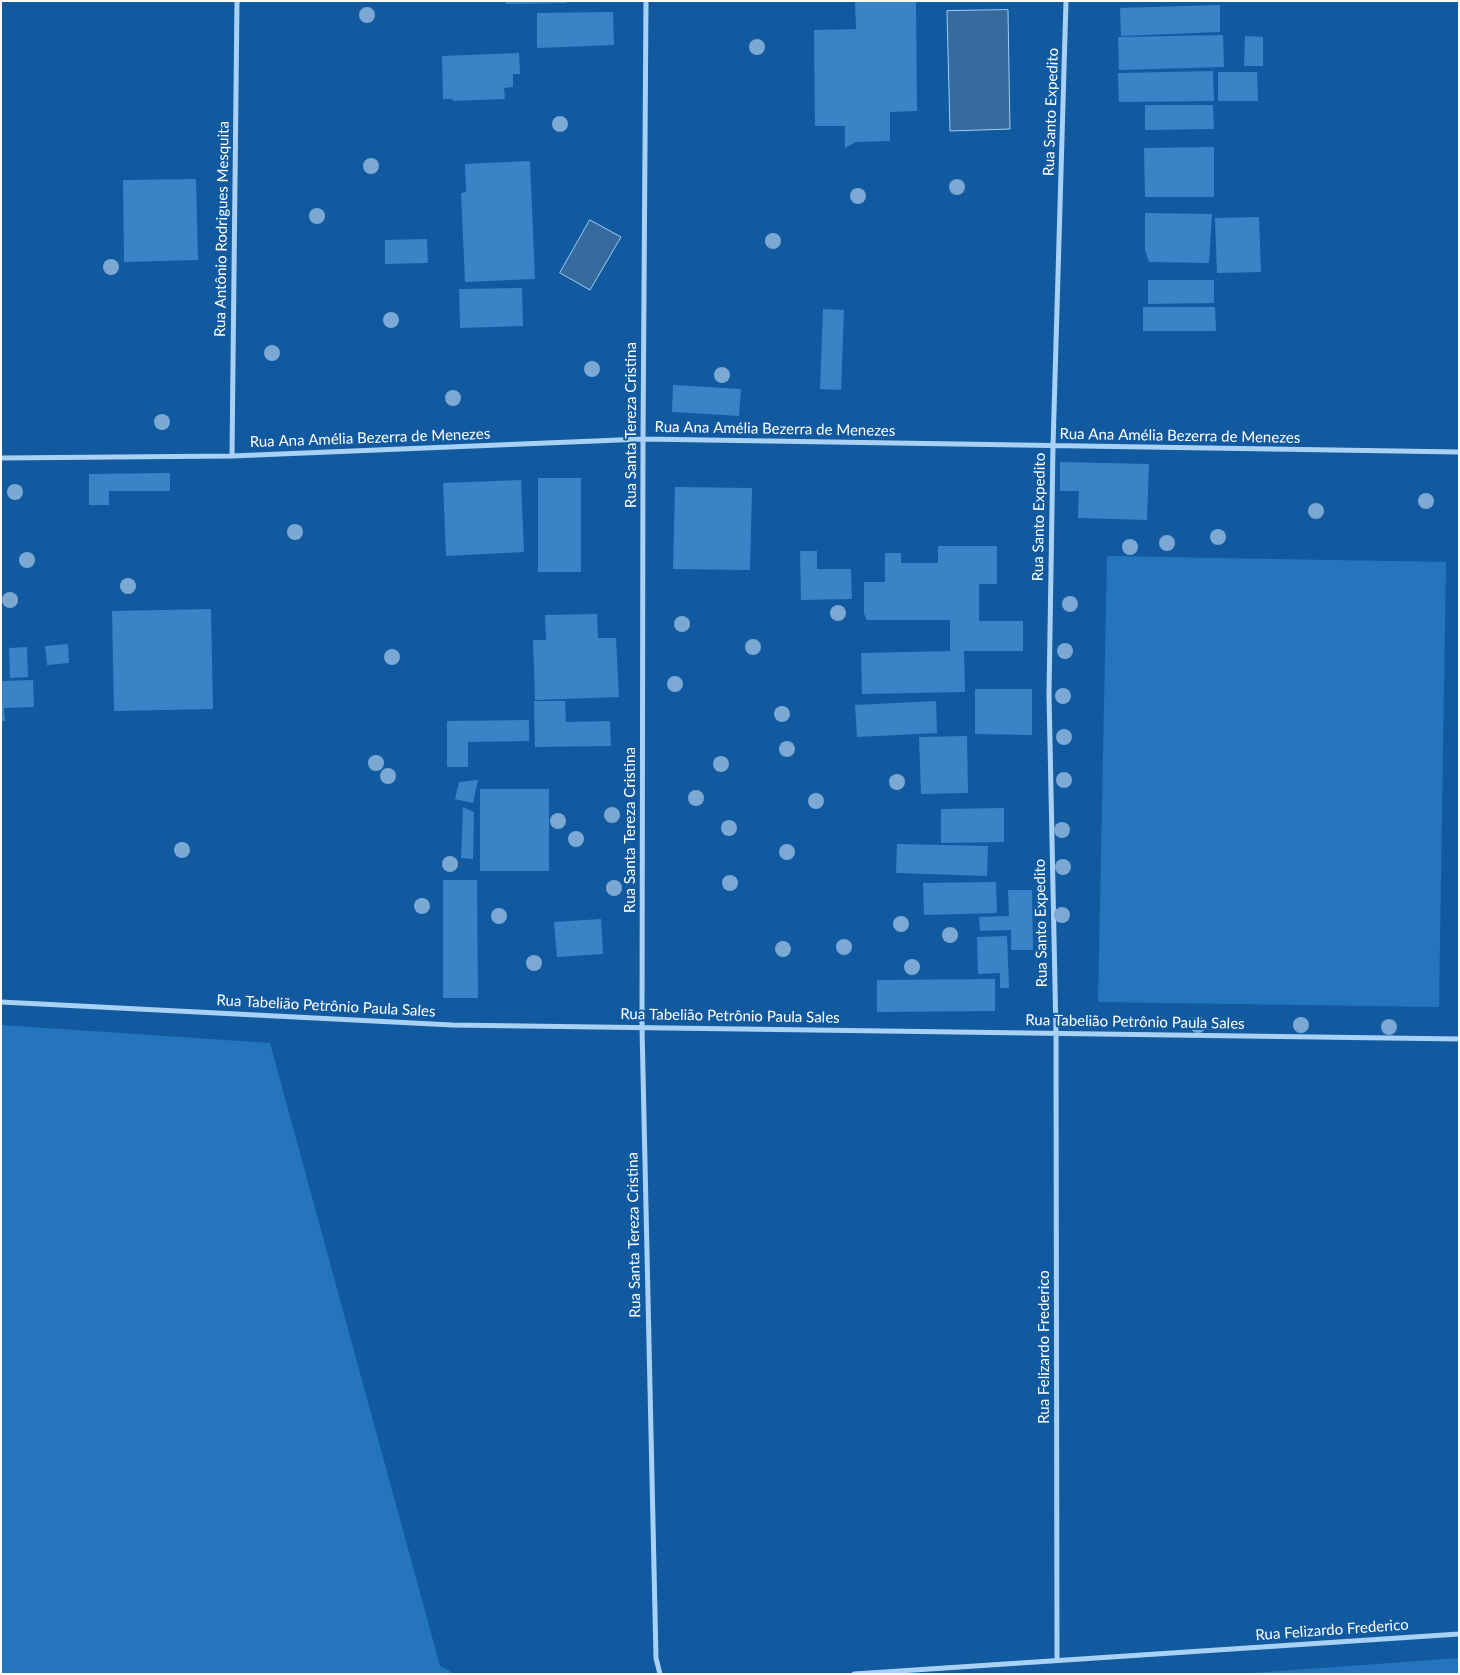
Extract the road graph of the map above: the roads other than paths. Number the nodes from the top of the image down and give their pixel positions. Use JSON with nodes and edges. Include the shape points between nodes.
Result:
{"nodes":[{"id":1,"x":237,"y":1,"type":"edge"},
{"id":2,"x":646,"y":1,"type":"edge"},
{"id":3,"x":1066,"y":1,"type":"edge"},
{"id":4,"x":643,"y":439,"type":"junction"},
{"id":5,"x":1053,"y":446,"type":"junction"},
{"id":6,"x":1459,"y":452,"type":"edge"},
{"id":7,"x":232,"y":456,"type":"junction"},
{"id":8,"x":1,"y":458,"type":"edge"},
{"id":9,"x":1,"y":1002,"type":"edge"},
{"id":10,"x":642,"y":1027,"type":"junction"},
{"id":11,"x":1056,"y":1034,"type":"junction"},
{"id":12,"x":1459,"y":1039,"type":"edge"},
{"id":13,"x":1459,"y":1634,"type":"edge"},
{"id":14,"x":1057,"y":1660,"type":"junction"},
{"id":15,"x":660,"y":1674,"type":"edge"},
{"id":16,"x":854,"y":1674,"type":"edge"}],
"edges":[{"from":1,"to":7,"type":"street","name":"Rua Antônio Rodrigues Mesquita"},
{"from":2,"to":4,"type":"street","name":"Rua Santa Tereza Cristina"},
{"from":3,"to":5,"type":"street","name":"Rua Santo Expedito"},
{"from":4,"to":5,"type":"street","name":"Rua Ana Amélia Bezerra de Menezes"},
{"from":4,"to":7,"type":"street","name":"Rua Ana Amélia Bezerra de Menezes"},
{"from":4,"to":10,"type":"street","name":"Rua Santa Tereza Cristina"},
{"from":5,"to":6,"type":"street","name":"Rua Ana Amélia Bezerra de Menezes"},
{"from":5,"to":11,"type":"street","name":"Rua Santo Expedito","via":[[1049,694]]},
{"from":7,"to":8,"type":"street","name":"Rua Ana Amélia Bezerra de Menezes"},
{"from":9,"to":10,"type":"street","name":"Rua Tabelião Petrônio Paula Sales","via":[[452,1025]]},
{"from":10,"to":11,"type":"street","name":"Rua Tabelião Petrônio Paula Sales"},
{"from":10,"to":15,"type":"street","name":"Rua Santa Tereza Cristina","via":[[656,1658]]},
{"from":11,"to":12,"type":"street","name":"Rua Tabelião Petrônio Paula Sales"},
{"from":11,"to":14,"type":"street","name":"Rua Felizardo Frederico"},
{"from":13,"to":14,"type":"street","name":"Rua Felizardo Frederico"},
{"from":14,"to":16,"type":"street","name":"Rua Felizardo Frederico"}]}
